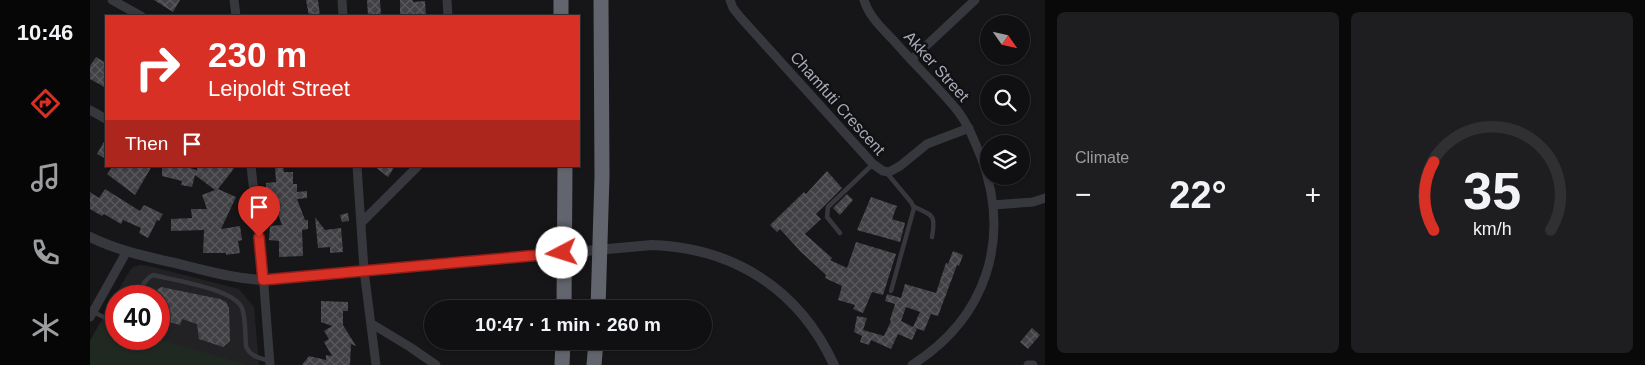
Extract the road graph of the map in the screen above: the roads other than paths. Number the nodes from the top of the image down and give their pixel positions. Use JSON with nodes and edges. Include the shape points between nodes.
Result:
{"nodes":[{"id":1,"x":112,"y":0,"type":"edge"},
{"id":2,"x":234,"y":0,"type":"edge"},
{"id":3,"x":342,"y":0,"type":"edge"},
{"id":4,"x":447,"y":0,"type":"edge"},
{"id":5,"x":561,"y":0,"type":"edge"},
{"id":6,"x":601,"y":0,"type":"edge"},
{"id":7,"x":730,"y":0,"type":"edge"},
{"id":8,"x":864,"y":0,"type":"edge"},
{"id":9,"x":975,"y":0,"type":"edge"},
{"id":10,"x":139,"y":15,"type":"edge"},
{"id":11,"x":236,"y":15,"type":"edge"},
{"id":12,"x":343,"y":15,"type":"edge"},
{"id":13,"x":448,"y":15,"type":"edge"},
{"id":14,"x":561,"y":15,"type":"edge"},
{"id":15,"x":911,"y":60,"type":"junction"},
{"id":16,"x":90,"y":110,"type":"edge"},
{"id":17,"x":105,"y":118,"type":"edge"},
{"id":18,"x":969,"y":128,"type":"junction"},
{"id":19,"x":873,"y":164,"type":"junction"},
{"id":20,"x":251,"y":167,"type":"edge"},
{"id":21,"x":357,"y":167,"type":"edge"},
{"id":22,"x":417,"y":167,"type":"edge"},
{"id":23,"x":565,"y":167,"type":"edge"},
{"id":24,"x":886,"y":172,"type":"junction"},
{"id":25,"x":1045,"y":198,"type":"edge"},
{"id":26,"x":913,"y":206,"type":"junction"},
{"id":27,"x":993,"y":206,"type":"junction"},
{"id":28,"x":362,"y":222,"type":"junction"},
{"id":29,"x":840,"y":233,"type":"dead end"},
{"id":30,"x":90,"y":236,"type":"edge"},
{"id":31,"x":932,"y":237,"type":"dead end"},
{"id":32,"x":127,"y":251,"type":"junction"},
{"id":33,"x":364,"y":270,"type":"junction"},
{"id":34,"x":263,"y":280,"type":"junction"},
{"id":35,"x":143,"y":285,"type":"edge"},
{"id":36,"x":891,"y":290,"type":"dead end"},
{"id":37,"x":564,"y":300,"type":"edge"},
{"id":38,"x":598,"y":300,"type":"edge"},
{"id":39,"x":92,"y":314,"type":"edge"},
{"id":40,"x":105,"y":318,"type":"edge"},
{"id":41,"x":372,"y":324,"type":"junction"},
{"id":42,"x":563,"y":350,"type":"edge"},
{"id":43,"x":595,"y":350,"type":"edge"},
{"id":44,"x":270,"y":363,"type":"edge"},
{"id":45,"x":376,"y":365,"type":"edge"},
{"id":46,"x":436,"y":365,"type":"edge"},
{"id":47,"x":562,"y":365,"type":"edge"},
{"id":48,"x":594,"y":365,"type":"edge"},
{"id":49,"x":834,"y":365,"type":"edge"},
{"id":50,"x":912,"y":365,"type":"edge"},
{"id":51,"x":1028,"y":365,"type":"edge"},
{"id":52,"x":1033,"y":365,"type":"edge"}],
"edges":[{"from":1,"to":10,"type":"street"},
{"from":2,"to":11,"type":"street"},
{"from":3,"to":12,"type":"street"},
{"from":4,"to":13,"type":"street"},
{"from":5,"to":14,"type":"highway"},
{"from":6,"to":38,"type":"highway","via":[[602,176]]},
{"from":7,"to":19,"type":"street","name":"Chamfuti Crescent","via":[[741,18]]},
{"from":8,"to":15,"type":"street","name":"Akker Street","via":[[873,17]]},
{"from":9,"to":15,"type":"street"},
{"from":15,"to":18,"type":"street","name":"Akker Street"},
{"from":16,"to":17,"type":"street"},
{"from":18,"to":24,"type":"street","name":"Chamfuti Crescent","via":[[927,144],[900,166]]},
{"from":18,"to":27,"type":"street","name":"Akker Street","via":[[985,169]]},
{"from":19,"to":24,"type":"street","name":"Chamfuti Crescent"},
{"from":19,"to":29,"type":"lane","via":[[828,207],[827,217]]},
{"from":20,"to":34,"type":"street"},
{"from":21,"to":28,"type":"street"},
{"from":22,"to":28,"type":"street"},
{"from":23,"to":37,"type":"highway"},
{"from":24,"to":26,"type":"lane"},
{"from":25,"to":27,"type":"street"},
{"from":26,"to":31,"type":"lane","via":[[933,218]]},
{"from":26,"to":36,"type":"lane"},
{"from":27,"to":50,"type":"street","name":"Akker Street","via":[[991,256],[977,296],[950,335]]},
{"from":28,"to":33,"type":"street"},
{"from":30,"to":32,"type":"street"},
{"from":32,"to":34,"type":"street","via":[[238,278]]},
{"from":32,"to":39,"type":"street"},
{"from":33,"to":34,"type":"street"},
{"from":33,"to":41,"type":"street"},
{"from":33,"to":49,"type":"street","via":[[652,246],[700,251],[729,260],[779,291],[818,335]]},
{"from":34,"to":44,"type":"street"},
{"from":35,"to":44,"type":"lane","via":[[153,275],[223,292],[242,308],[248,352]]},
{"from":39,"to":40,"type":"lane"},
{"from":41,"to":45,"type":"street"},
{"from":41,"to":46,"type":"street"},
{"from":42,"to":47,"type":"highway"},
{"from":43,"to":48,"type":"highway"},
{"from":51,"to":52,"type":"street"}]}
